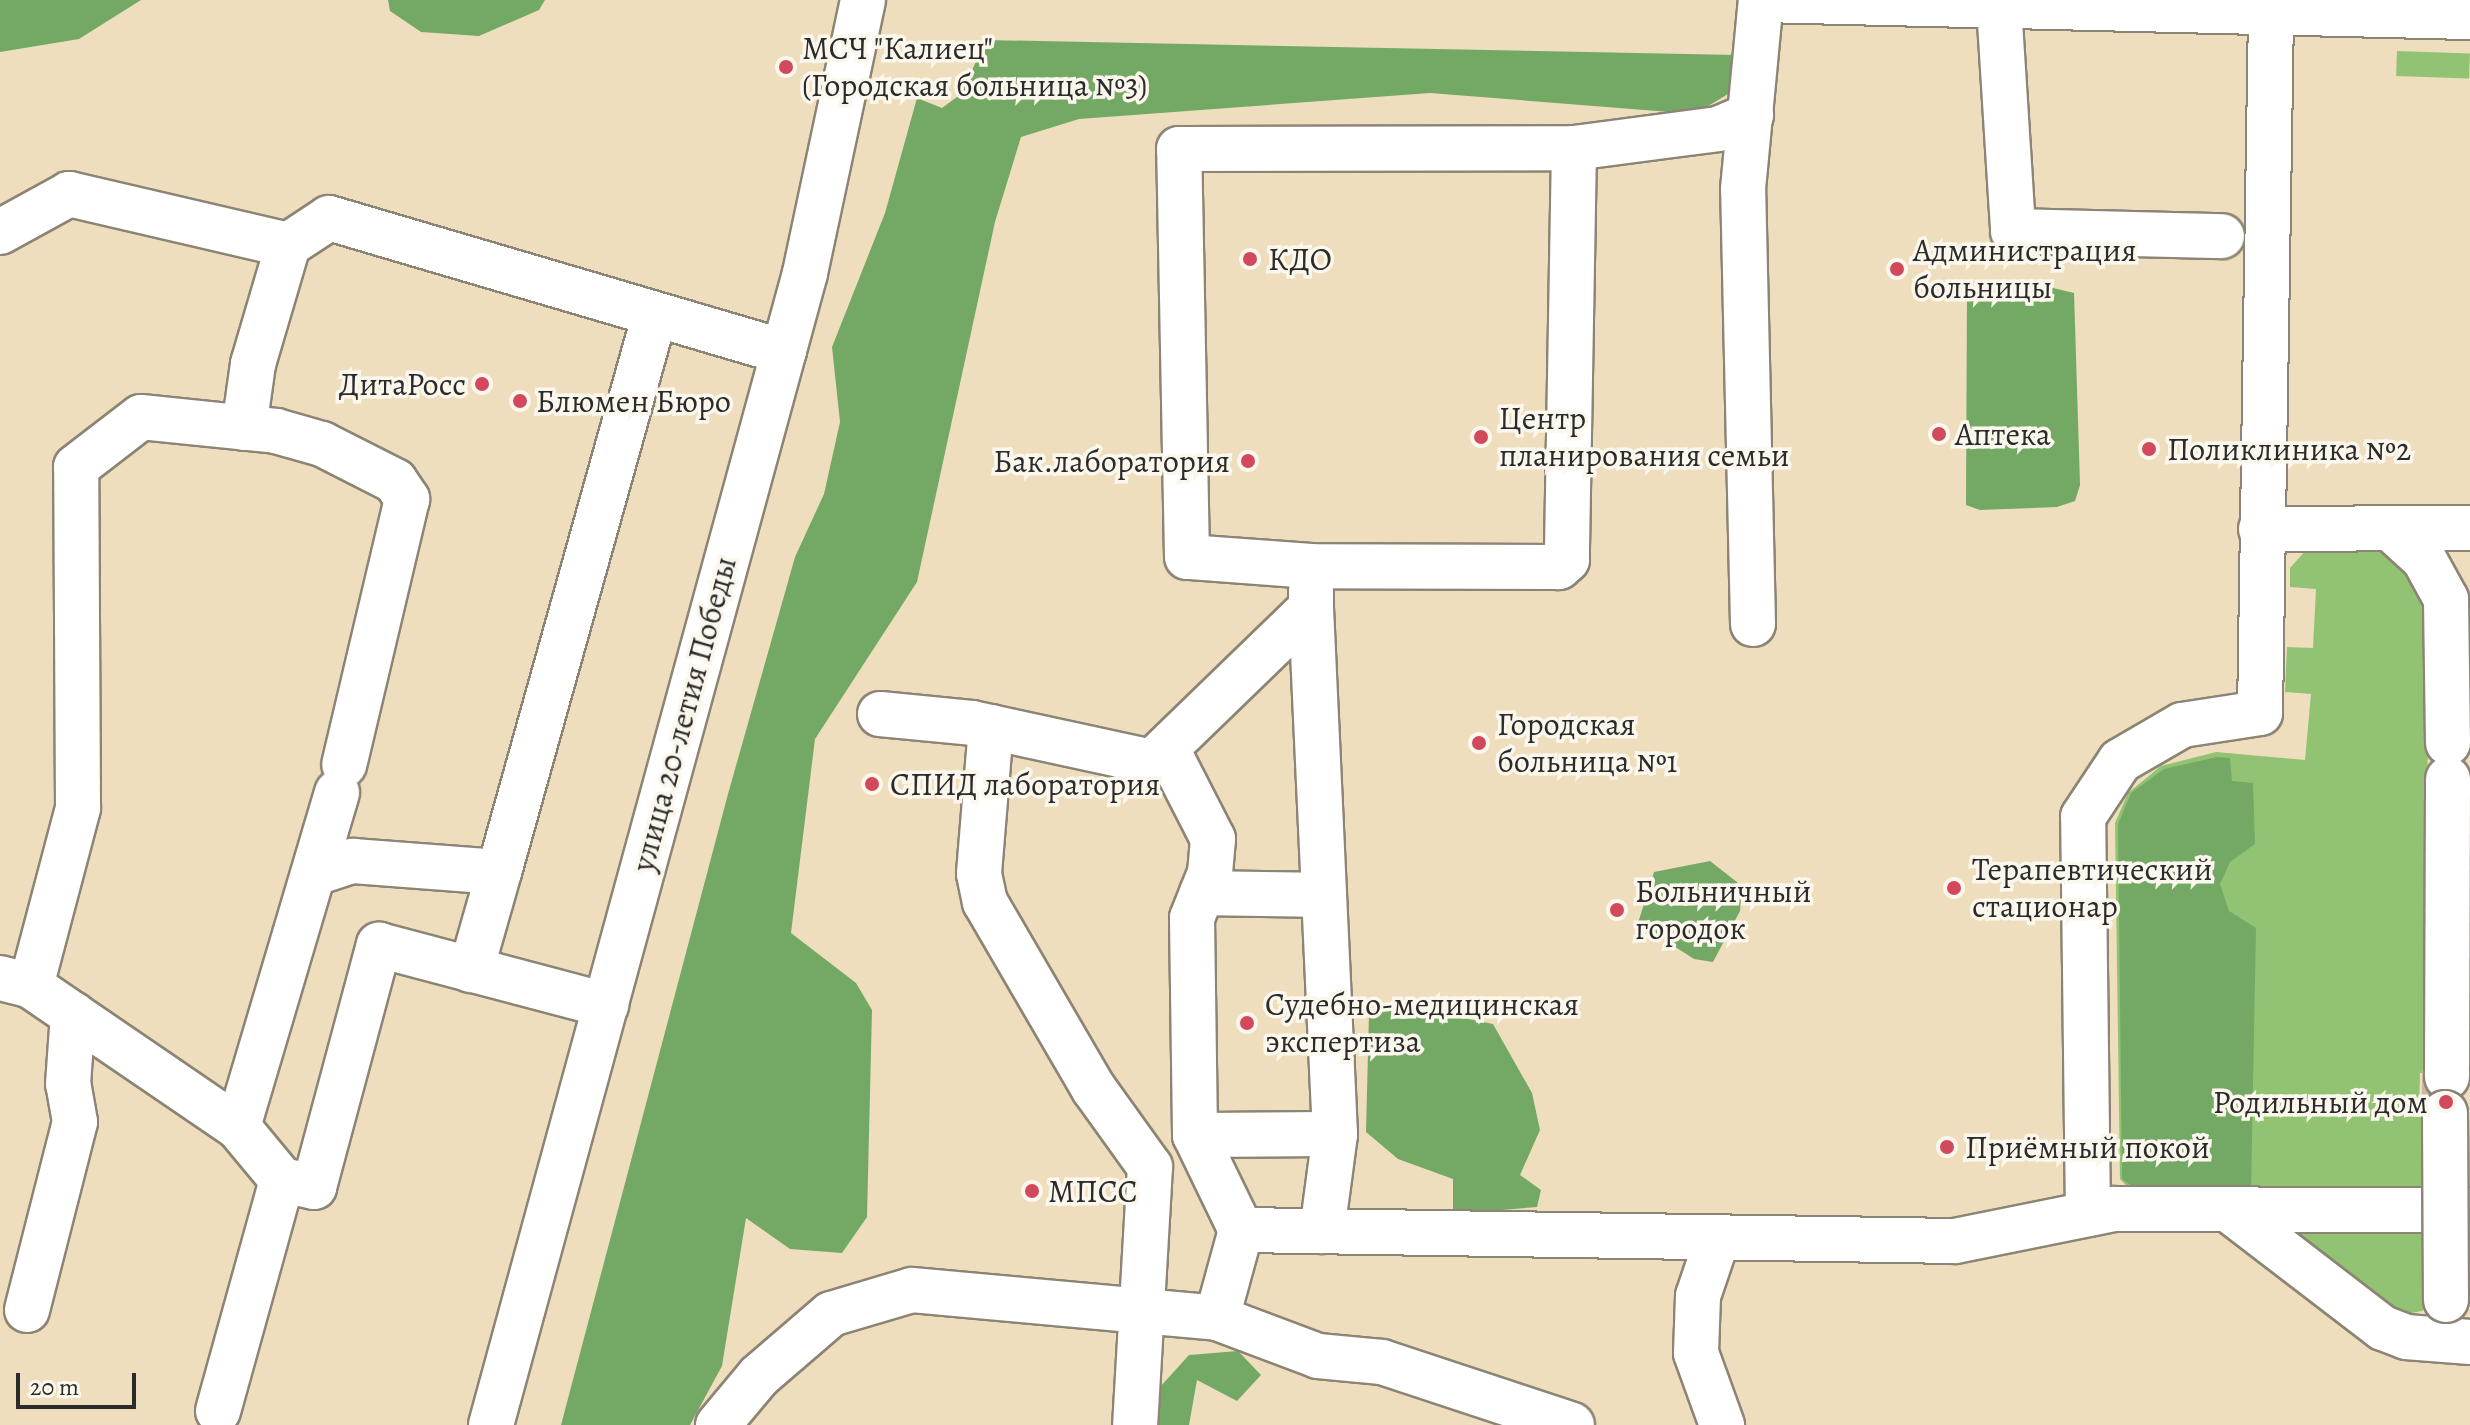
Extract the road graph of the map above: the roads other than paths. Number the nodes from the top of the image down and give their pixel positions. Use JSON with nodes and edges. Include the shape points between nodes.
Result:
{"nodes":[{"id":1,"x":863,"y":0,"type":"edge"},
{"id":2,"x":1762,"y":0,"type":"edge"},
{"id":3,"x":1902,"y":2,"type":"edge"},
{"id":4,"x":1999,"y":6,"type":"junction"},
{"id":5,"x":2271,"y":12,"type":"junction"},
{"id":6,"x":2470,"y":17,"type":"edge"},
{"id":7,"x":1751,"y":115,"type":"junction"},
{"id":8,"x":1574,"y":148,"type":"junction"},
{"id":9,"x":0,"y":232,"type":"edge"},
{"id":10,"x":2222,"y":236,"type":"dead end"},
{"id":11,"x":288,"y":245,"type":"junction"},
{"id":12,"x":655,"y":314,"type":"junction"},
{"id":13,"x":784,"y":352,"type":"junction"},
{"id":14,"x":244,"y":428,"type":"junction"},
{"id":15,"x":2390,"y":528,"type":"junction"},
{"id":16,"x":2470,"y":528,"type":"edge"},
{"id":17,"x":2261,"y":529,"type":"junction"},
{"id":18,"x":1311,"y":587,"type":"junction"},
{"id":19,"x":1753,"y":624,"type":"dead end"},
{"id":20,"x":880,"y":714,"type":"dead end"},
{"id":21,"x":991,"y":727,"type":"junction"},
{"id":22,"x":1167,"y":749,"type":"junction"},
{"id":23,"x":499,"y":872,"type":"junction"},
{"id":24,"x":315,"y":873,"type":"junction"},
{"id":25,"x":1202,"y":893,"type":"junction"},
{"id":26,"x":1324,"y":895,"type":"junction"},
{"id":27,"x":471,"y":970,"type":"junction"},
{"id":28,"x":16,"y":982,"type":"edge"},
{"id":29,"x":606,"y":1005,"type":"junction"},
{"id":30,"x":73,"y":1014,"type":"junction"},
{"id":31,"x":238,"y":1127,"type":"junction"},
{"id":32,"x":1335,"y":1134,"type":"junction"},
{"id":33,"x":1203,"y":1154,"type":"junction"},
{"id":34,"x":1150,"y":1167,"type":"junction"},
{"id":35,"x":282,"y":1180,"type":"junction"},
{"id":36,"x":2229,"y":1210,"type":"junction"},
{"id":37,"x":2470,"y":1210,"type":"edge"},
{"id":38,"x":2088,"y":1214,"type":"junction"},
{"id":39,"x":1241,"y":1230,"type":"junction"},
{"id":40,"x":1322,"y":1231,"type":"junction"},
{"id":41,"x":1718,"y":1237,"type":"junction"},
{"id":42,"x":27,"y":1310,"type":"dead end"},
{"id":43,"x":1138,"y":1311,"type":"junction"},
{"id":44,"x":1217,"y":1318,"type":"junction"},
{"id":45,"x":2454,"y":1327,"type":"edge"},
{"id":46,"x":218,"y":1411,"type":"dead end"},
{"id":47,"x":491,"y":1425,"type":"edge"},
{"id":48,"x":718,"y":1425,"type":"edge"},
{"id":49,"x":1135,"y":1425,"type":"edge"},
{"id":50,"x":1572,"y":1425,"type":"edge"},
{"id":51,"x":1722,"y":1425,"type":"edge"}],
"edges":[{"from":1,"to":13,"type":"street","name":"улица 20-летия Победы"},
{"from":2,"to":3,"type":"street"},
{"from":2,"to":7,"type":"street"},
{"from":3,"to":4,"type":"street"},
{"from":4,"to":5,"type":"street"},
{"from":4,"to":10,"type":"street","via":[[2013,231]]},
{"from":5,"to":6,"type":"street"},
{"from":5,"to":17,"type":"street"},
{"from":7,"to":8,"type":"street","via":[[1718,129]]},
{"from":7,"to":19,"type":"street","via":[[1743,189]]},
{"from":8,"to":18,"type":"street","via":[[1567,560],[1559,567]]},
{"from":8,"to":18,"type":"street","via":[[1179,149],[1181,548],[1196,561]]},
{"from":9,"to":11,"type":"street","via":[[69,194]]},
{"from":11,"to":12,"type":"street","via":[[329,218]]},
{"from":11,"to":14,"type":"street","via":[[253,364]]},
{"from":12,"to":13,"type":"street"},
{"from":12,"to":23,"type":"street"},
{"from":13,"to":29,"type":"street","name":"улица 20-летия Победы"},
{"from":14,"to":24,"type":"street","via":[[322,444],[395,481],[407,499]]},
{"from":14,"to":28,"type":"street","via":[[141,417],[76,467],[78,808]]},
{"from":15,"to":16,"type":"street"},
{"from":15,"to":17,"type":"street"},
{"from":15,"to":45,"type":"street","bridge":true,"via":[[2424,559],[2446,599],[2446,1095]]},
{"from":17,"to":38,"type":"street","via":[[2260,713],[2182,725],[2132,754],[2083,817]]},
{"from":18,"to":22,"type":"street"},
{"from":18,"to":26,"type":"street"},
{"from":20,"to":21,"type":"street"},
{"from":21,"to":22,"type":"street","via":[[1152,762]]},
{"from":21,"to":34,"type":"street","via":[[979,874],[985,902],[1094,1089]]},
{"from":22,"to":25,"type":"street","via":[[1213,839]]},
{"from":23,"to":24,"type":"street","via":[[353,861]]},
{"from":23,"to":27,"type":"street"},
{"from":24,"to":31,"type":"street"},
{"from":25,"to":26,"type":"street"},
{"from":25,"to":33,"type":"street","via":[[1192,918]]},
{"from":26,"to":32,"type":"street"},
{"from":27,"to":29,"type":"street"},
{"from":27,"to":35,"type":"street","via":[[379,945],[314,1187]]},
{"from":28,"to":30,"type":"street"},
{"from":29,"to":47,"type":"street","name":"улица 20-летия Победы"},
{"from":30,"to":31,"type":"street"},
{"from":30,"to":42,"type":"street","via":[[68,1084],[75,1122]]},
{"from":31,"to":35,"type":"street"},
{"from":32,"to":33,"type":"street"},
{"from":32,"to":40,"type":"street"},
{"from":33,"to":34,"type":"street"},
{"from":33,"to":39,"type":"street"},
{"from":34,"to":43,"type":"street"},
{"from":35,"to":46,"type":"street"},
{"from":36,"to":37,"type":"street"},
{"from":36,"to":38,"type":"street"},
{"from":36,"to":45,"type":"street","via":[[2383,1328]]},
{"from":38,"to":41,"type":"street","via":[[1955,1241]]},
{"from":39,"to":40,"type":"street"},
{"from":39,"to":44,"type":"street"},
{"from":40,"to":41,"type":"street"},
{"from":41,"to":51,"type":"street","via":[[1698,1296],[1696,1353]]},
{"from":43,"to":44,"type":"street"},
{"from":43,"to":48,"type":"street","via":[[912,1290],[869,1297],[794,1342]]},
{"from":43,"to":49,"type":"street"},
{"from":44,"to":50,"type":"street","via":[[1318,1356],[1382,1362]]}]}
